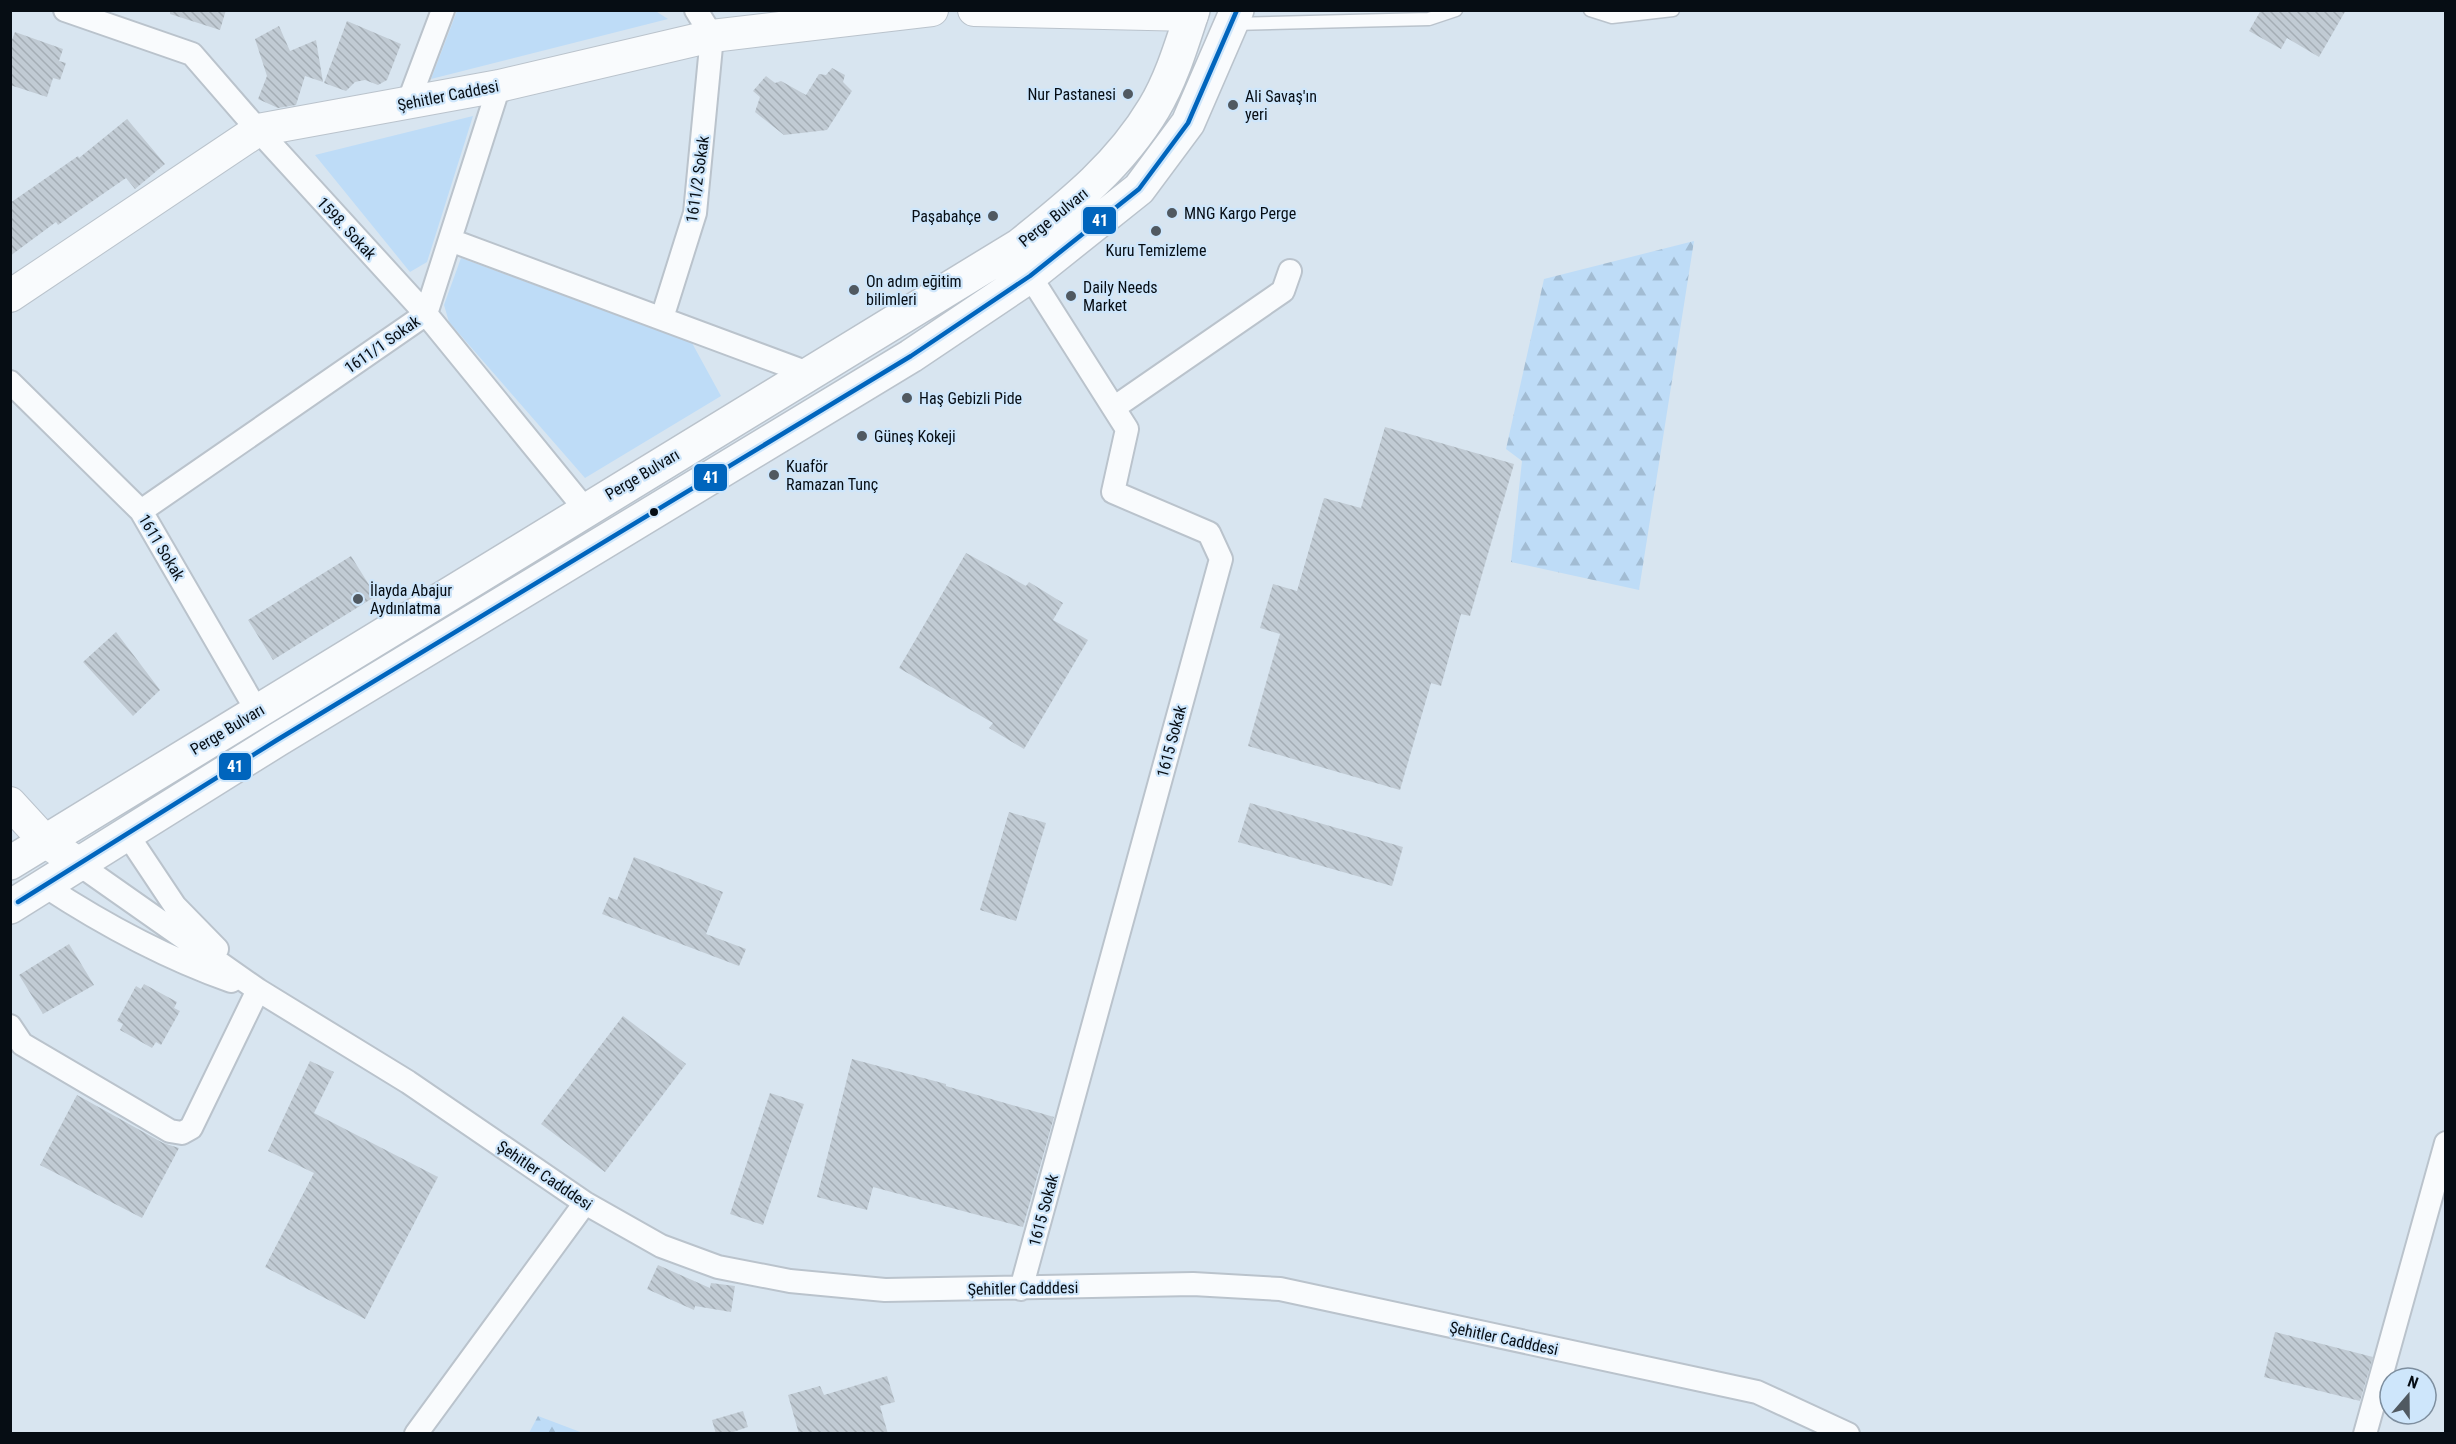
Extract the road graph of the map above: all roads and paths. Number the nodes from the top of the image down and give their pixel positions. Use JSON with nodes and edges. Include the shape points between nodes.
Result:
{"nodes":[{"id":1,"x":65,"y":10,"type":"edge"},
{"id":2,"x":442,"y":10,"type":"edge"},
{"id":3,"x":932,"y":10,"type":"edge"},
{"id":4,"x":974,"y":10,"type":"edge"},
{"id":5,"x":1456,"y":10,"type":"edge"},
{"id":6,"x":1590,"y":10,"type":"edge"},
{"id":7,"x":1673,"y":10,"type":"edge"},
{"id":8,"x":1193,"y":13,"type":"edge"},
{"id":9,"x":1235,"y":17,"type":"edge"},
{"id":10,"x":704,"y":23,"type":"edge"},
{"id":11,"x":499,"y":86,"type":"junction"},
{"id":12,"x":408,"y":103,"type":"junction"},
{"id":13,"x":258,"y":130,"type":"junction"},
{"id":14,"x":450,"y":240,"type":"junction"},
{"id":15,"x":1290,"y":271,"type":"dead end"},
{"id":16,"x":1030,"y":276,"type":"junction"},
{"id":17,"x":10,"y":296,"type":"edge"},
{"id":18,"x":426,"y":314,"type":"junction"},
{"id":19,"x":663,"y":318,"type":"junction"},
{"id":20,"x":808,"y":373,"type":"junction"},
{"id":21,"x":10,"y":382,"type":"edge"},
{"id":22,"x":1115,"y":406,"type":"junction"},
{"id":23,"x":585,"y":509,"type":"junction"},
{"id":24,"x":141,"y":511,"type":"junction"},
{"id":25,"x":257,"y":711,"type":"junction"},
{"id":26,"x":10,"y":803,"type":"edge"},
{"id":27,"x":127,"y":834,"type":"junction"},
{"id":28,"x":44,"y":840,"type":"junction"},
{"id":29,"x":10,"y":863,"type":"edge"},
{"id":30,"x":80,"y":865,"type":"junction"},
{"id":31,"x":45,"y":886,"type":"junction"},
{"id":32,"x":10,"y":907,"type":"edge"},
{"id":33,"x":258,"y":990,"type":"junction"},
{"id":34,"x":14,"y":1040,"type":"edge"},
{"id":35,"x":2445,"y":1143,"type":"edge"},
{"id":36,"x":585,"y":1203,"type":"junction"},
{"id":37,"x":1022,"y":1288,"type":"junction"},
{"id":38,"x":416,"y":1434,"type":"edge"},
{"id":39,"x":1848,"y":1434,"type":"edge"},
{"id":40,"x":2365,"y":1434,"type":"edge"}],
"edges":[{"from":1,"to":13,"type":"street","name":"1598. Sokak","via":[[192,54]]},
{"from":2,"to":12,"type":"street"},
{"from":3,"to":10,"type":"street","name":"Şehitler Caddesi"},
{"from":4,"to":8,"type":"street"},
{"from":5,"to":9,"type":"lane","via":[[1429,20]]},
{"from":6,"to":7,"type":"lane","via":[[1612,17]]},
{"from":8,"to":20,"type":"main road","name":"Perge Bulvarı","via":[[1175,65],[1154,108],[1119,157],[1083,194],[1020,245]]},
{"from":9,"to":16,"type":"main road","name":"Perge Bulvarı","via":[[1188,123],[1139,189]]},
{"from":10,"to":11,"type":"street","name":"Şehitler Caddesi"},
{"from":10,"to":19,"type":"street","name":"1611/2 Sokak","via":[[695,213]]},
{"from":11,"to":12,"type":"street","name":"Şehitler Caddesi"},
{"from":11,"to":14,"type":"street","name":"1611/1 Sokak"},
{"from":12,"to":13,"type":"street","name":"Şehitler Caddesi"},
{"from":13,"to":17,"type":"street","name":"Şehitler Caddesi"},
{"from":13,"to":18,"type":"street","name":"1598. Sokak"},
{"from":14,"to":18,"type":"street","name":"1611/1 Sokak"},
{"from":14,"to":19,"type":"street"},
{"from":15,"to":22,"type":"street","via":[[1283,291]]},
{"from":16,"to":22,"type":"street","name":"1615 Sokak"},
{"from":16,"to":27,"type":"main road","name":"Perge Bulvarı","via":[[911,356]]},
{"from":18,"to":23,"type":"street","name":"1598. Sokak"},
{"from":18,"to":24,"type":"street","name":"1611/1 Sokak"},
{"from":19,"to":20,"type":"street"},
{"from":20,"to":23,"type":"main road","name":"Perge Bulvarı"},
{"from":21,"to":24,"type":"street","name":"1611 Sokak"},
{"from":22,"to":37,"type":"street","name":"1615 Sokak","via":[[1127,429],[1113,492],[1209,533],[1221,560]]},
{"from":23,"to":25,"type":"main road","name":"Perge Bulvarı"},
{"from":24,"to":25,"type":"street","name":"1611 Sokak"},
{"from":25,"to":28,"type":"main road","name":"Perge Bulvarı"},
{"from":26,"to":28,"type":"street"},
{"from":27,"to":30,"type":"main road","name":"Perge Bulvarı"},
{"from":27,"to":33,"type":"street","via":[[175,906]]},
{"from":28,"to":29,"type":"main road","name":"Perge Bulvarı"},
{"from":28,"to":30,"type":"street"},
{"from":29,"to":31,"type":"street"},
{"from":30,"to":31,"type":"main road","name":"Perge Bulvarı"},
{"from":30,"to":33,"type":"street"},
{"from":31,"to":32,"type":"main road","name":"Perge Bulvarı"},
{"from":31,"to":33,"type":"street","via":[[189,966]]},
{"from":33,"to":34,"type":"street","via":[[191,1128],[182,1133],[170,1131]]},
{"from":33,"to":36,"type":"street","name":"Şehitler Cadddesi","via":[[408,1082]]},
{"from":35,"to":40,"type":"street"},
{"from":36,"to":37,"type":"street","name":"Şehitler Cadddesi","via":[[661,1246],[718,1267],[762,1276],[885,1290]]},
{"from":36,"to":38,"type":"street"},
{"from":37,"to":39,"type":"street","name":"Şehitler Cadddesi","via":[[1193,1284],[1280,1289],[1757,1392]]}]}
